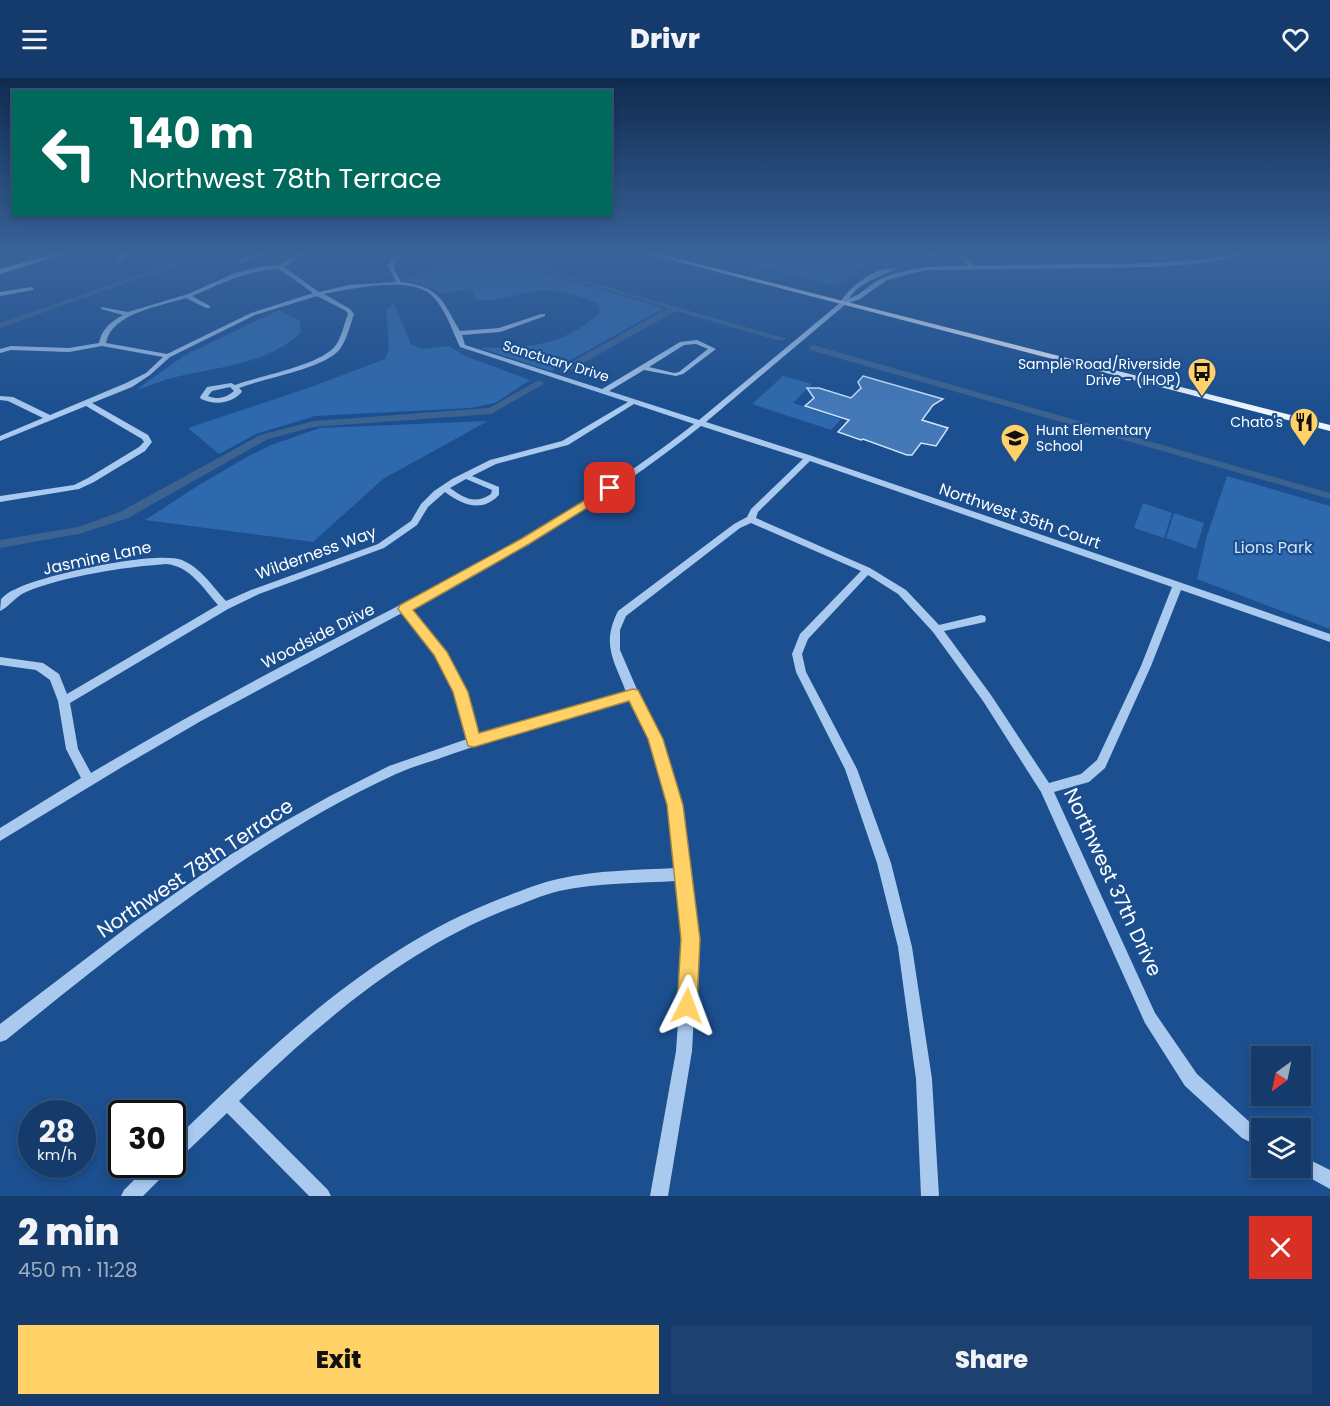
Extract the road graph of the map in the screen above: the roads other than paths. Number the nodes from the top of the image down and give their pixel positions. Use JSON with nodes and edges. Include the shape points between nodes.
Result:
{"nodes":[{"id":1,"x":154,"y":306,"type":"edge"},
{"id":2,"x":279,"y":306,"type":"edge"},
{"id":3,"x":342,"y":306,"type":"edge"},
{"id":4,"x":442,"y":306,"type":"edge"},
{"id":5,"x":837,"y":306,"type":"edge"},
{"id":6,"x":871,"y":306,"type":"edge"},
{"id":7,"x":890,"y":306,"type":"edge"},
{"id":8,"x":103,"y":308,"type":"dead end"},
{"id":9,"x":128,"y":314,"type":"junction"},
{"id":10,"x":543,"y":315,"type":"dead end"},
{"id":11,"x":458,"y":333,"type":"junction"},
{"id":12,"x":102,"y":344,"type":"junction"},
{"id":13,"x":0,"y":351,"type":"edge"},
{"id":14,"x":168,"y":356,"type":"junction"},
{"id":15,"x":642,"y":367,"type":"junction"},
{"id":16,"x":1125,"y":375,"type":"junction"},
{"id":17,"x":235,"y":387,"type":"dead end"},
{"id":18,"x":604,"y":391,"type":"junction"},
{"id":19,"x":1236,"y":394,"type":"junction"},
{"id":20,"x":0,"y":398,"type":"edge"},
{"id":21,"x":635,"y":401,"type":"junction"},
{"id":22,"x":1225,"y":401,"type":"junction"},
{"id":23,"x":87,"y":403,"type":"junction"},
{"id":24,"x":1314,"y":413,"type":"junction"},
{"id":25,"x":49,"y":418,"type":"junction"},
{"id":26,"x":1330,"y":418,"type":"edge"},
{"id":27,"x":701,"y":423,"type":"junction"},
{"id":28,"x":1330,"y":428,"type":"edge"},
{"id":29,"x":0,"y":439,"type":"edge"},
{"id":30,"x":809,"y":458,"type":"junction"},
{"id":31,"x":466,"y":476,"type":"junction"},
{"id":32,"x":445,"y":488,"type":"junction"},
{"id":33,"x":0,"y":498,"type":"edge"},
{"id":34,"x":751,"y":519,"type":"junction"},
{"id":35,"x":867,"y":570,"type":"junction"},
{"id":36,"x":1177,"y":587,"type":"junction"},
{"id":37,"x":224,"y":606,"type":"junction"},
{"id":38,"x":0,"y":607,"type":"edge"},
{"id":39,"x":405,"y":609,"type":"junction"},
{"id":40,"x":981,"y":619,"type":"dead end"},
{"id":41,"x":937,"y":629,"type":"junction"},
{"id":42,"x":1330,"y":638,"type":"edge"},
{"id":43,"x":0,"y":661,"type":"edge"},
{"id":44,"x":633,"y":694,"type":"junction"},
{"id":45,"x":64,"y":700,"type":"junction"},
{"id":46,"x":474,"y":741,"type":"junction"},
{"id":47,"x":88,"y":779,"type":"junction"},
{"id":48,"x":1046,"y":789,"type":"junction"},
{"id":49,"x":0,"y":835,"type":"edge"},
{"id":50,"x":682,"y":874,"type":"junction"},
{"id":51,"x":0,"y":1034,"type":"edge"},
{"id":52,"x":227,"y":1101,"type":"junction"},
{"id":53,"x":1251,"y":1134,"type":"edge"},
{"id":54,"x":186,"y":1141,"type":"edge"},
{"id":55,"x":1311,"y":1169,"type":"edge"},
{"id":56,"x":149,"y":1178,"type":"edge"},
{"id":57,"x":1330,"y":1180,"type":"edge"},
{"id":58,"x":130,"y":1196,"type":"edge"},
{"id":59,"x":322,"y":1196,"type":"edge"},
{"id":60,"x":659,"y":1196,"type":"edge"},
{"id":61,"x":930,"y":1196,"type":"edge"}],
"edges":[{"from":1,"to":9,"type":"street"},
{"from":2,"to":14,"type":"street","name":"Sanctuary Drive"},
{"from":3,"to":17,"type":"street","via":[[351,315],[333,352]]},
{"from":4,"to":11,"type":"street","name":"Sanctuary Drive"},
{"from":5,"to":27,"type":"street","name":"Woodside Drive"},
{"from":6,"to":16,"type":"main road"},
{"from":7,"to":19,"type":"main road"},
{"from":8,"to":9,"type":"street"},
{"from":9,"to":12,"type":"street","via":[[110,326]]},
{"from":10,"to":11,"type":"street","via":[[500,330]]},
{"from":11,"to":18,"type":"street","name":"Sanctuary Drive","via":[[462,346],[468,349]]},
{"from":12,"to":13,"type":"street","via":[[69,350]]},
{"from":12,"to":14,"type":"street"},
{"from":14,"to":23,"type":"street","name":"Sanctuary Drive","via":[[129,386]]},
{"from":15,"to":15,"type":"street","via":[[682,343],[697,342],[713,349],[674,375]]},
{"from":15,"to":18,"type":"street"},
{"from":16,"to":19,"type":"main road","via":[[1145,376],[1217,394]]},
{"from":16,"to":22,"type":"main road"},
{"from":18,"to":21,"type":"street","name":"Sanctuary Drive"},
{"from":19,"to":24,"type":"main road"},
{"from":20,"to":25,"type":"street"},
{"from":21,"to":27,"type":"street","name":"Sanctuary Drive"},
{"from":21,"to":31,"type":"street","name":"Wilderness Way","via":[[565,443],[493,462]]},
{"from":22,"to":24,"type":"main road","via":[[1243,400],[1295,413]]},
{"from":22,"to":28,"type":"main road"},
{"from":23,"to":25,"type":"street","name":"Sanctuary Drive"},
{"from":23,"to":33,"type":"street","via":[[148,442],[76,487]]},
{"from":24,"to":26,"type":"main road"},
{"from":25,"to":29,"type":"street","name":"Sanctuary Drive"},
{"from":27,"to":30,"type":"street","name":"Northwest 35th Court"},
{"from":27,"to":39,"type":"street","name":"Woodside Drive","via":[[576,512]]},
{"from":30,"to":34,"type":"street"},
{"from":30,"to":36,"type":"street","name":"Northwest 35th Court"},
{"from":31,"to":32,"type":"street","name":"Wilderness Way"},
{"from":31,"to":32,"type":"street","via":[[489,484],[496,489],[495,495],[480,505],[470,505]]},
{"from":32,"to":37,"type":"street","name":"Wilderness Way","via":[[424,506],[414,523],[381,546]]},
{"from":34,"to":35,"type":"street","name":"Northwest 37th Drive"},
{"from":34,"to":44,"type":"street","via":[[622,614],[615,630],[615,650]]},
{"from":35,"to":41,"type":"street","name":"Northwest 37th Drive","via":[[902,592]]},
{"from":35,"to":61,"type":"street","via":[[804,637],[797,654],[801,672],[851,769],[884,863],[902,937],[924,1079]]},
{"from":36,"to":42,"type":"street","name":"Northwest 35th Court"},
{"from":36,"to":48,"type":"street","via":[[1101,764],[1085,778]]},
{"from":37,"to":38,"type":"street","name":"Jasmine Lane","via":[[190,569],[161,559],[21,590]]},
{"from":37,"to":45,"type":"street","name":"Wilderness Way"},
{"from":39,"to":46,"type":"street","via":[[440,652],[460,692]]},
{"from":39,"to":47,"type":"street","name":"Woodside Drive"},
{"from":40,"to":41,"type":"street"},
{"from":41,"to":48,"type":"street","name":"Northwest 37th Drive"},
{"from":43,"to":45,"type":"street","via":[[39,666],[55,677]]},
{"from":44,"to":46,"type":"street","name":"Northwest 78th Terrace"},
{"from":44,"to":50,"type":"street","via":[[656,739],[675,805]]},
{"from":45,"to":47,"type":"street","via":[[72,749]]},
{"from":46,"to":51,"type":"street","name":"Northwest 78th Terrace","via":[[388,772],[303,817],[207,878]]},
{"from":47,"to":49,"type":"street","name":"Woodside Drive"},
{"from":48,"to":53,"type":"street","name":"Northwest 37th Drive","via":[[1150,1018],[1191,1080]]},
{"from":50,"to":52,"type":"street","via":[[564,884],[459,921],[393,961],[308,1027]]},
{"from":50,"to":60,"type":"street","via":[[691,939],[684,1051]]},
{"from":52,"to":54,"type":"street"},
{"from":52,"to":59,"type":"street"},
{"from":55,"to":57,"type":"street"},
{"from":56,"to":58,"type":"street"}]}
